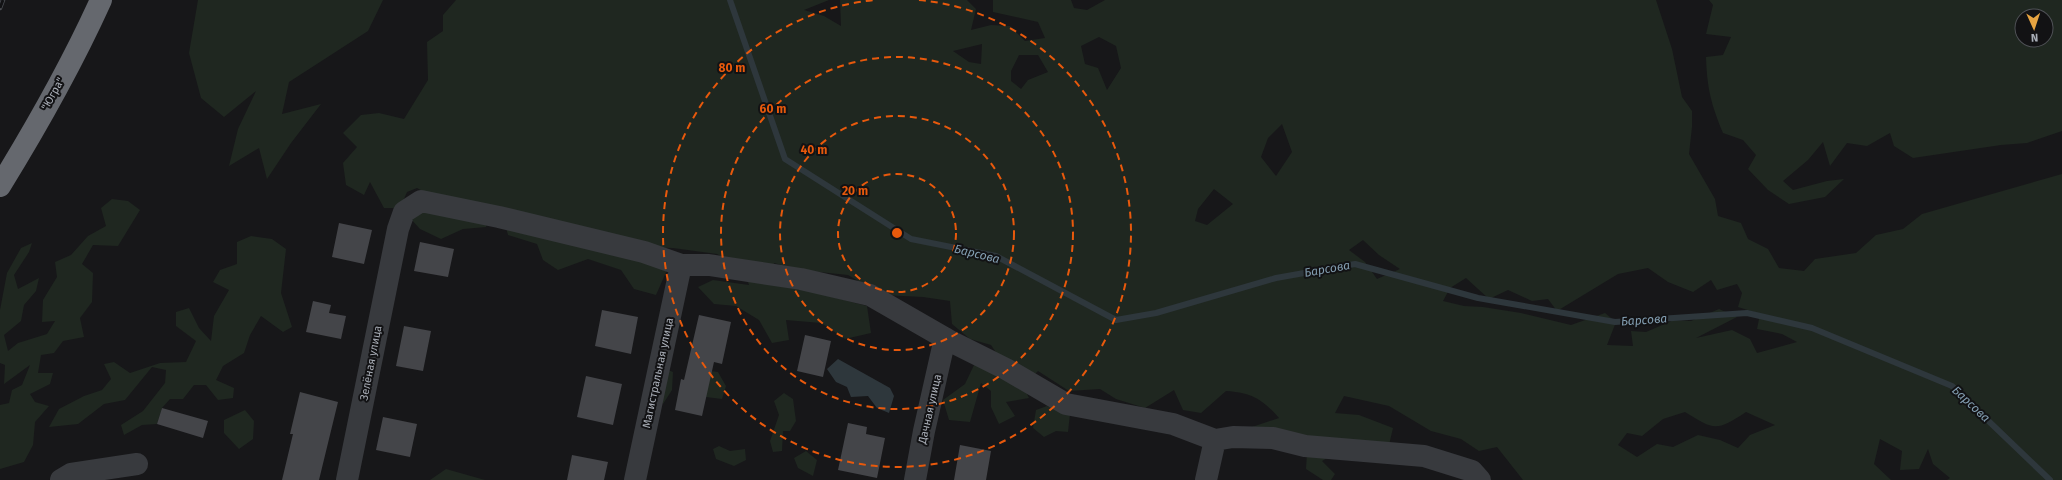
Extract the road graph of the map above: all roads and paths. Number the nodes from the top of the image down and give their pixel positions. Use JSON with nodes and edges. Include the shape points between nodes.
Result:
{"nodes":[{"id":1,"x":101,"y":0,"type":"edge"},
{"id":2,"x":0,"y":186,"type":"edge"},
{"id":3,"x":681,"y":265,"type":"junction"},
{"id":4,"x":945,"y":338,"type":"junction"},
{"id":5,"x":1215,"y":440,"type":"junction"},
{"id":6,"x":137,"y":464,"type":"dead end"},
{"id":7,"x":61,"y":480,"type":"edge"},
{"id":8,"x":347,"y":480,"type":"edge"},
{"id":9,"x":635,"y":480,"type":"edge"},
{"id":10,"x":915,"y":480,"type":"edge"},
{"id":11,"x":1206,"y":480,"type":"edge"},
{"id":12,"x":1480,"y":480,"type":"edge"}],
"edges":[{"from":1,"to":2,"type":"highway","name":"\"Югра\"","via":[[53,96]]},
{"from":3,"to":4,"type":"street","name":"Зелёная улица","via":[[709,265],[801,279],[870,295]]},
{"from":3,"to":8,"type":"street","name":"Зелёная улица","via":[[644,252],[421,201],[404,212],[394,246]]},
{"from":3,"to":9,"type":"street","name":"Магистральная улица"},
{"from":4,"to":5,"type":"street","name":"Зелёная улица","via":[[1066,404],[1173,424]]},
{"from":4,"to":10,"type":"street","name":"Дачная улица"},
{"from":5,"to":11,"type":"street"},
{"from":5,"to":12,"type":"street","via":[[1233,437],[1273,438],[1305,446],[1424,456],[1472,471]]},
{"from":6,"to":7,"type":"street","via":[[71,474]]}]}
